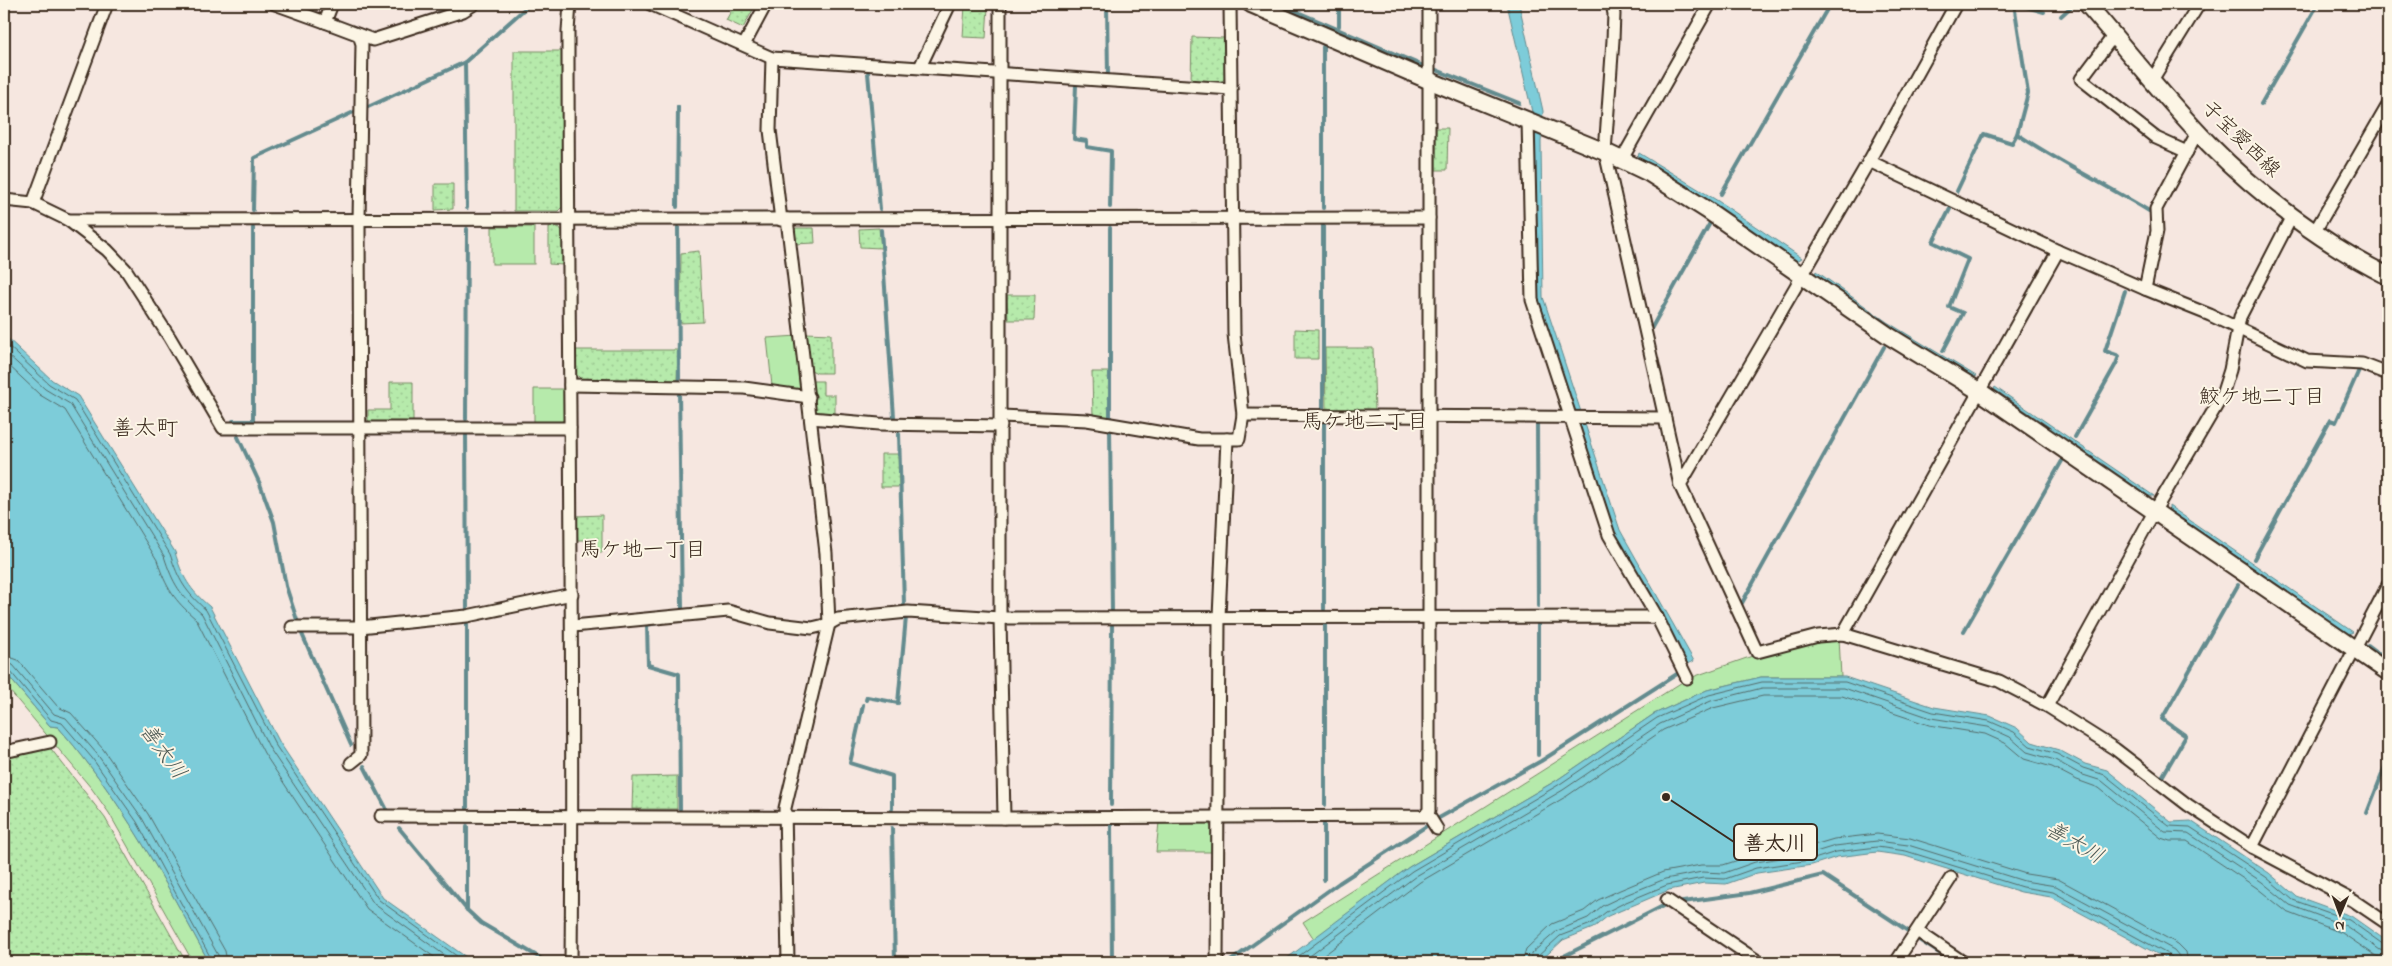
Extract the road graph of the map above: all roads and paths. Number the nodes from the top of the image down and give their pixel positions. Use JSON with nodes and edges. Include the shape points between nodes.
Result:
{"nodes":[{"id":1,"x":107,"y":4,"type":"edge"},
{"id":2,"x":275,"y":4,"type":"edge"},
{"id":3,"x":332,"y":4,"type":"edge"},
{"id":4,"x":474,"y":4,"type":"edge"},
{"id":5,"x":570,"y":4,"type":"edge"},
{"id":6,"x":650,"y":4,"type":"edge"},
{"id":7,"x":766,"y":4,"type":"edge"},
{"id":8,"x":950,"y":4,"type":"edge"},
{"id":9,"x":1000,"y":4,"type":"edge"},
{"id":10,"x":1230,"y":4,"type":"edge"},
{"id":11,"x":1251,"y":4,"type":"edge"},
{"id":12,"x":1430,"y":4,"type":"edge"},
{"id":13,"x":1612,"y":4,"type":"edge"},
{"id":14,"x":1710,"y":4,"type":"edge"},
{"id":15,"x":1956,"y":4,"type":"edge"},
{"id":16,"x":2087,"y":4,"type":"edge"},
{"id":17,"x":2199,"y":4,"type":"edge"},
{"id":18,"x":2385,"y":4,"type":"edge"},
{"id":19,"x":2388,"y":6,"type":"edge"},
{"id":20,"x":325,"y":22,"type":"junction"},
{"id":21,"x":358,"y":35,"type":"junction"},
{"id":22,"x":2114,"y":35,"type":"junction"},
{"id":23,"x":744,"y":45,"type":"junction"},
{"id":24,"x":772,"y":58,"type":"junction"},
{"id":25,"x":920,"y":67,"type":"junction"},
{"id":26,"x":1001,"y":72,"type":"junction"},
{"id":27,"x":1428,"y":80,"type":"junction"},
{"id":28,"x":2152,"y":80,"type":"junction"},
{"id":29,"x":1231,"y":88,"type":"junction"},
{"id":30,"x":2388,"y":105,"type":"edge"},
{"id":31,"x":1528,"y":120,"type":"junction"},
{"id":32,"x":2198,"y":131,"type":"junction"},
{"id":33,"x":1605,"y":152,"type":"junction"},
{"id":34,"x":2187,"y":152,"type":"junction"},
{"id":35,"x":1622,"y":160,"type":"junction"},
{"id":36,"x":1869,"y":161,"type":"junction"},
{"id":37,"x":4,"y":200,"type":"edge"},
{"id":38,"x":33,"y":203,"type":"junction"},
{"id":39,"x":2292,"y":216,"type":"junction"},
{"id":40,"x":1233,"y":218,"type":"junction"},
{"id":41,"x":1428,"y":218,"type":"junction"},
{"id":42,"x":1002,"y":219,"type":"junction"},
{"id":43,"x":68,"y":220,"type":"junction"},
{"id":44,"x":359,"y":220,"type":"junction"},
{"id":45,"x":568,"y":220,"type":"junction"},
{"id":46,"x":784,"y":220,"type":"junction"},
{"id":47,"x":2315,"y":230,"type":"junction"},
{"id":48,"x":2058,"y":251,"type":"junction"},
{"id":49,"x":1802,"y":274,"type":"junction"},
{"id":50,"x":2388,"y":276,"type":"edge"},
{"id":51,"x":2145,"y":289,"type":"junction"},
{"id":52,"x":2239,"y":328,"type":"junction"},
{"id":53,"x":2388,"y":374,"type":"edge"},
{"id":54,"x":570,"y":385,"type":"junction"},
{"id":55,"x":1979,"y":391,"type":"junction"},
{"id":56,"x":809,"y":397,"type":"junction"},
{"id":57,"x":1243,"y":416,"type":"junction"},
{"id":58,"x":1430,"y":416,"type":"junction"},
{"id":59,"x":1572,"y":417,"type":"junction"},
{"id":60,"x":811,"y":418,"type":"junction"},
{"id":61,"x":1665,"y":418,"type":"junction"},
{"id":62,"x":1002,"y":421,"type":"junction"},
{"id":63,"x":360,"y":428,"type":"junction"},
{"id":64,"x":570,"y":428,"type":"junction"},
{"id":65,"x":1227,"y":439,"type":"junction"},
{"id":66,"x":1680,"y":485,"type":"junction"},
{"id":67,"x":2154,"y":512,"type":"junction"},
{"id":68,"x":2388,"y":585,"type":"edge"},
{"id":69,"x":572,"y":594,"type":"junction"},
{"id":70,"x":1431,"y":616,"type":"junction"},
{"id":71,"x":1657,"y":616,"type":"junction"},
{"id":72,"x":1220,"y":617,"type":"junction"},
{"id":73,"x":1000,"y":618,"type":"junction"},
{"id":74,"x":829,"y":624,"type":"junction"},
{"id":75,"x":573,"y":626,"type":"junction"},
{"id":76,"x":292,"y":627,"type":"dead end"},
{"id":77,"x":360,"y":627,"type":"junction"},
{"id":78,"x":1842,"y":634,"type":"junction"},
{"id":79,"x":2354,"y":648,"type":"junction"},
{"id":80,"x":2388,"y":672,"type":"edge"},
{"id":81,"x":1687,"y":678,"type":"dead end"},
{"id":82,"x":2047,"y":706,"type":"junction"},
{"id":83,"x":50,"y":742,"type":"dead end"},
{"id":84,"x":4,"y":752,"type":"edge"},
{"id":85,"x":351,"y":763,"type":"dead end"},
{"id":86,"x":1427,"y":813,"type":"junction"},
{"id":87,"x":381,"y":816,"type":"dead end"},
{"id":88,"x":1218,"y":816,"type":"junction"},
{"id":89,"x":572,"y":817,"type":"junction"},
{"id":90,"x":785,"y":818,"type":"junction"},
{"id":91,"x":1004,"y":818,"type":"junction"},
{"id":92,"x":1437,"y":828,"type":"dead end"},
{"id":93,"x":2252,"y":847,"type":"junction"},
{"id":94,"x":1951,"y":878,"type":"dead end"},
{"id":95,"x":1667,"y":900,"type":"dead end"},
{"id":96,"x":2388,"y":924,"type":"edge"},
{"id":97,"x":1917,"y":931,"type":"junction"},
{"id":98,"x":571,"y":962,"type":"edge"},
{"id":99,"x":788,"y":962,"type":"edge"},
{"id":100,"x":1217,"y":962,"type":"edge"},
{"id":101,"x":1759,"y":962,"type":"edge"},
{"id":102,"x":1896,"y":962,"type":"edge"},
{"id":103,"x":1964,"y":962,"type":"edge"}],
"edges":[{"from":1,"to":38,"type":"street"},
{"from":2,"to":20,"type":"street"},
{"from":3,"to":20,"type":"street"},
{"from":4,"to":21,"type":"street","via":[[464,11],[373,40]]},
{"from":5,"to":45,"type":"street"},
{"from":6,"to":23,"type":"street"},
{"from":7,"to":23,"type":"street"},
{"from":8,"to":25,"type":"street"},
{"from":9,"to":26,"type":"street"},
{"from":10,"to":29,"type":"street"},
{"from":11,"to":27,"type":"street"},
{"from":12,"to":27,"type":"street"},
{"from":13,"to":33,"type":"street","via":[[1613,40]]},
{"from":14,"to":35,"type":"street"},
{"from":15,"to":36,"type":"street"},
{"from":16,"to":22,"type":"street","name":"子宝愛西線"},
{"from":17,"to":28,"type":"street"},
{"from":18,"to":19,"type":"street"},
{"from":20,"to":21,"type":"street"},
{"from":21,"to":44,"type":"street","via":[[362,44]]},
{"from":22,"to":28,"type":"street","name":"子宝愛西線"},
{"from":22,"to":34,"type":"street","via":[[2081,79],[2156,138]]},
{"from":23,"to":24,"type":"street"},
{"from":24,"to":25,"type":"street"},
{"from":24,"to":46,"type":"street","via":[[770,130]]},
{"from":25,"to":26,"type":"street"},
{"from":26,"to":29,"type":"street"},
{"from":26,"to":42,"type":"street"},
{"from":27,"to":31,"type":"street"},
{"from":27,"to":41,"type":"street"},
{"from":28,"to":32,"type":"street","name":"子宝愛西線"},
{"from":29,"to":40,"type":"street"},
{"from":30,"to":47,"type":"street"},
{"from":31,"to":33,"type":"street"},
{"from":31,"to":59,"type":"street","via":[[1532,300]]},
{"from":32,"to":34,"type":"street"},
{"from":32,"to":39,"type":"street","name":"子宝愛西線","via":[[2258,189]]},
{"from":33,"to":35,"type":"street"},
{"from":33,"to":61,"type":"street"},
{"from":34,"to":51,"type":"street","via":[[2156,209],[2156,231]]},
{"from":35,"to":49,"type":"street","via":[[1649,173]]},
{"from":36,"to":48,"type":"street"},
{"from":36,"to":49,"type":"street"},
{"from":37,"to":38,"type":"street"},
{"from":38,"to":43,"type":"street"},
{"from":39,"to":47,"type":"street","name":"子宝愛西線"},
{"from":39,"to":52,"type":"street","via":[[2240,317]]},
{"from":40,"to":41,"type":"street"},
{"from":40,"to":42,"type":"street"},
{"from":40,"to":57,"type":"street","via":[[1234,334]]},
{"from":41,"to":58,"type":"street"},
{"from":42,"to":46,"type":"street"},
{"from":42,"to":62,"type":"street"},
{"from":43,"to":44,"type":"street"},
{"from":43,"to":63,"type":"street","via":[[107,250],[126,270],[223,428]]},
{"from":44,"to":45,"type":"street"},
{"from":44,"to":63,"type":"street"},
{"from":45,"to":46,"type":"street"},
{"from":45,"to":54,"type":"street"},
{"from":46,"to":56,"type":"street"},
{"from":47,"to":50,"type":"street","name":"子宝愛西線"},
{"from":48,"to":51,"type":"street"},
{"from":48,"to":55,"type":"street"},
{"from":49,"to":55,"type":"street","via":[[1889,336]]},
{"from":49,"to":66,"type":"street"},
{"from":51,"to":52,"type":"street"},
{"from":52,"to":53,"type":"street","via":[[2308,361],[2362,364]]},
{"from":52,"to":67,"type":"street","via":[[2221,398]]},
{"from":54,"to":56,"type":"street","via":[[744,388]]},
{"from":54,"to":64,"type":"street"},
{"from":55,"to":67,"type":"street"},
{"from":55,"to":78,"type":"street"},
{"from":56,"to":60,"type":"street"},
{"from":57,"to":58,"type":"street"},
{"from":57,"to":65,"type":"street","via":[[1239,439]]},
{"from":58,"to":59,"type":"street"},
{"from":58,"to":70,"type":"street"},
{"from":59,"to":61,"type":"street"},
{"from":59,"to":71,"type":"street","via":[[1609,535]]},
{"from":60,"to":62,"type":"street","via":[[879,424]]},
{"from":60,"to":74,"type":"street","via":[[826,553]]},
{"from":61,"to":66,"type":"street"},
{"from":62,"to":65,"type":"street","via":[[1087,420],[1199,438]]},
{"from":62,"to":73,"type":"street"},
{"from":63,"to":64,"type":"street"},
{"from":63,"to":77,"type":"street"},
{"from":64,"to":69,"type":"street"},
{"from":65,"to":72,"type":"street"},
{"from":66,"to":78,"type":"street","via":[[1757,652],[1818,636]]},
{"from":67,"to":79,"type":"street"},
{"from":67,"to":82,"type":"street"},
{"from":68,"to":79,"type":"street"},
{"from":69,"to":75,"type":"street"},
{"from":69,"to":77,"type":"street","via":[[467,616]]},
{"from":70,"to":71,"type":"street"},
{"from":70,"to":72,"type":"street"},
{"from":70,"to":86,"type":"street","via":[[1430,811]]},
{"from":71,"to":81,"type":"street"},
{"from":72,"to":73,"type":"street"},
{"from":72,"to":88,"type":"street"},
{"from":73,"to":74,"type":"street","via":[[908,612],[838,619]]},
{"from":73,"to":91,"type":"street"},
{"from":74,"to":75,"type":"street","via":[[812,628],[770,623],[728,611]]},
{"from":74,"to":90,"type":"street"},
{"from":75,"to":89,"type":"street"},
{"from":76,"to":77,"type":"street"},
{"from":77,"to":85,"type":"street","via":[[361,755]]},
{"from":78,"to":82,"type":"street","via":[[1999,681]]},
{"from":79,"to":80,"type":"street"},
{"from":79,"to":93,"type":"street"},
{"from":82,"to":93,"type":"street","via":[[2115,749],[2188,805]]},
{"from":83,"to":84,"type":"street"},
{"from":86,"to":88,"type":"street","via":[[1424,816]]},
{"from":86,"to":92,"type":"street"},
{"from":87,"to":89,"type":"street"},
{"from":88,"to":91,"type":"street"},
{"from":88,"to":100,"type":"street"},
{"from":89,"to":90,"type":"street"},
{"from":89,"to":98,"type":"street"},
{"from":90,"to":91,"type":"street"},
{"from":90,"to":99,"type":"street"},
{"from":93,"to":96,"type":"street","via":[[2354,901]]},
{"from":94,"to":97,"type":"street"},
{"from":95,"to":101,"type":"street"},
{"from":97,"to":102,"type":"street"},
{"from":97,"to":103,"type":"street"}]}
